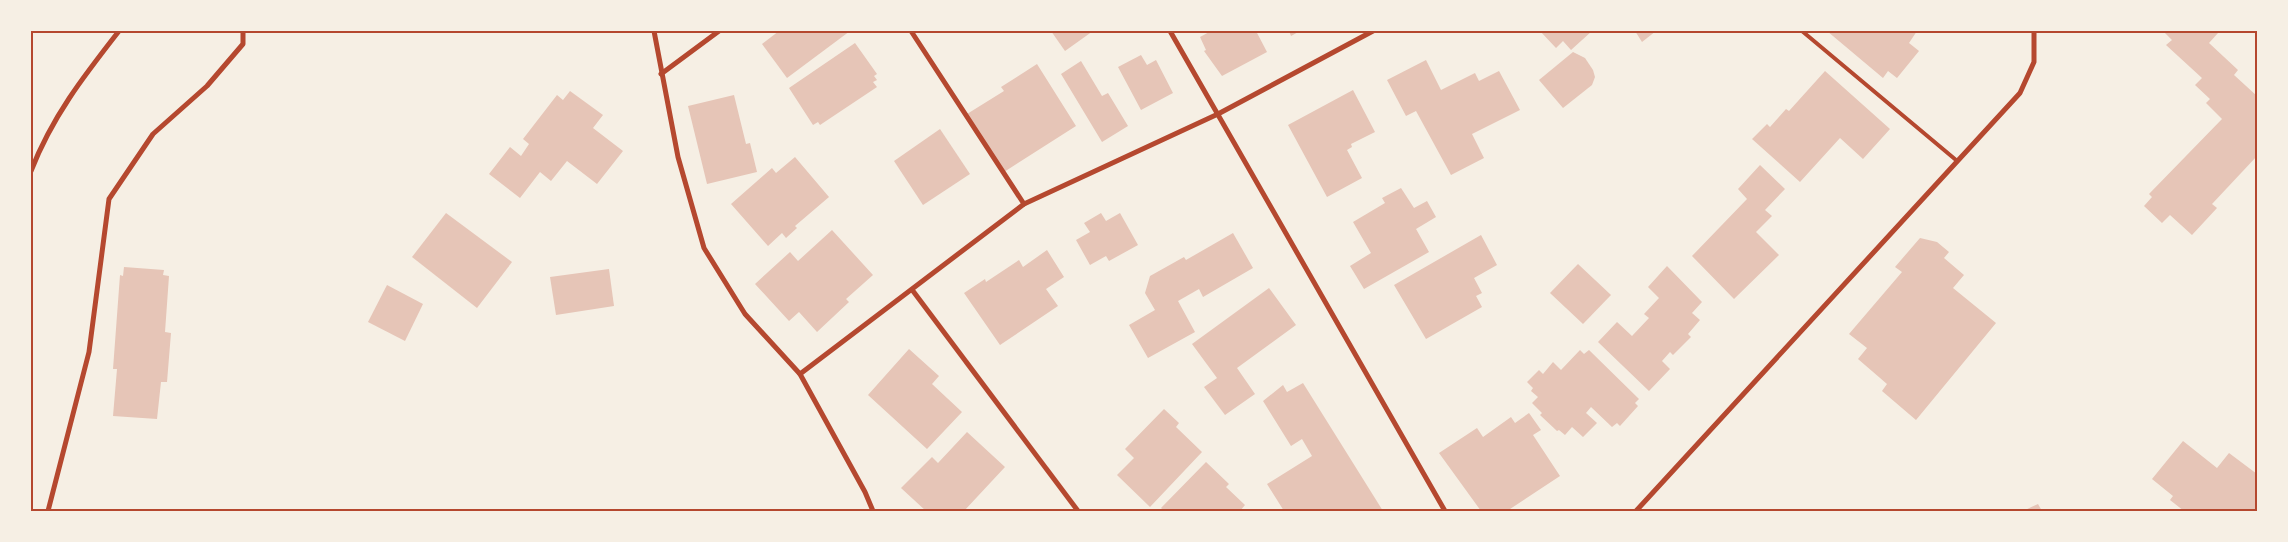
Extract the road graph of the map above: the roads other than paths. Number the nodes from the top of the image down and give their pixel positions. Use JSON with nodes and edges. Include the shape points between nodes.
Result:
{"nodes":[{"id":1,"x":119,"y":31,"type":"edge"},
{"id":2,"x":243,"y":31,"type":"edge"},
{"id":3,"x":654,"y":31,"type":"edge"},
{"id":4,"x":719,"y":31,"type":"edge"},
{"id":5,"x":911,"y":31,"type":"edge"},
{"id":6,"x":1170,"y":31,"type":"edge"},
{"id":7,"x":1373,"y":31,"type":"edge"},
{"id":8,"x":1802,"y":31,"type":"edge"},
{"id":9,"x":2034,"y":31,"type":"edge"},
{"id":10,"x":661,"y":74,"type":"junction"},
{"id":11,"x":1218,"y":114,"type":"junction"},
{"id":12,"x":1956,"y":160,"type":"junction"},
{"id":13,"x":31,"y":171,"type":"edge"},
{"id":14,"x":1024,"y":204,"type":"junction"},
{"id":15,"x":913,"y":290,"type":"junction"},
{"id":16,"x":800,"y":374,"type":"junction"},
{"id":17,"x":48,"y":511,"type":"edge"},
{"id":18,"x":873,"y":511,"type":"edge"},
{"id":19,"x":1078,"y":511,"type":"edge"},
{"id":20,"x":1445,"y":511,"type":"edge"},
{"id":21,"x":1636,"y":511,"type":"edge"}],
"edges":[{"from":1,"to":13,"type":"street","via":[[83,77],[44,138]]},
{"from":2,"to":17,"type":"street","via":[[243,44],[207,86],[153,134],[109,199],[89,352]]},
{"from":3,"to":10,"type":"street"},
{"from":4,"to":10,"type":"street"},
{"from":5,"to":14,"type":"street"},
{"from":6,"to":11,"type":"street"},
{"from":7,"to":11,"type":"street"},
{"from":8,"to":12,"type":"lane"},
{"from":9,"to":12,"type":"street","via":[[2034,62],[2020,93]]},
{"from":10,"to":16,"type":"street","via":[[678,157],[704,248],[745,314]]},
{"from":11,"to":14,"type":"street"},
{"from":11,"to":20,"type":"street"},
{"from":12,"to":21,"type":"street"},
{"from":14,"to":15,"type":"street"},
{"from":15,"to":16,"type":"street"},
{"from":15,"to":19,"type":"street"},
{"from":16,"to":18,"type":"street","via":[[866,492]]}]}
